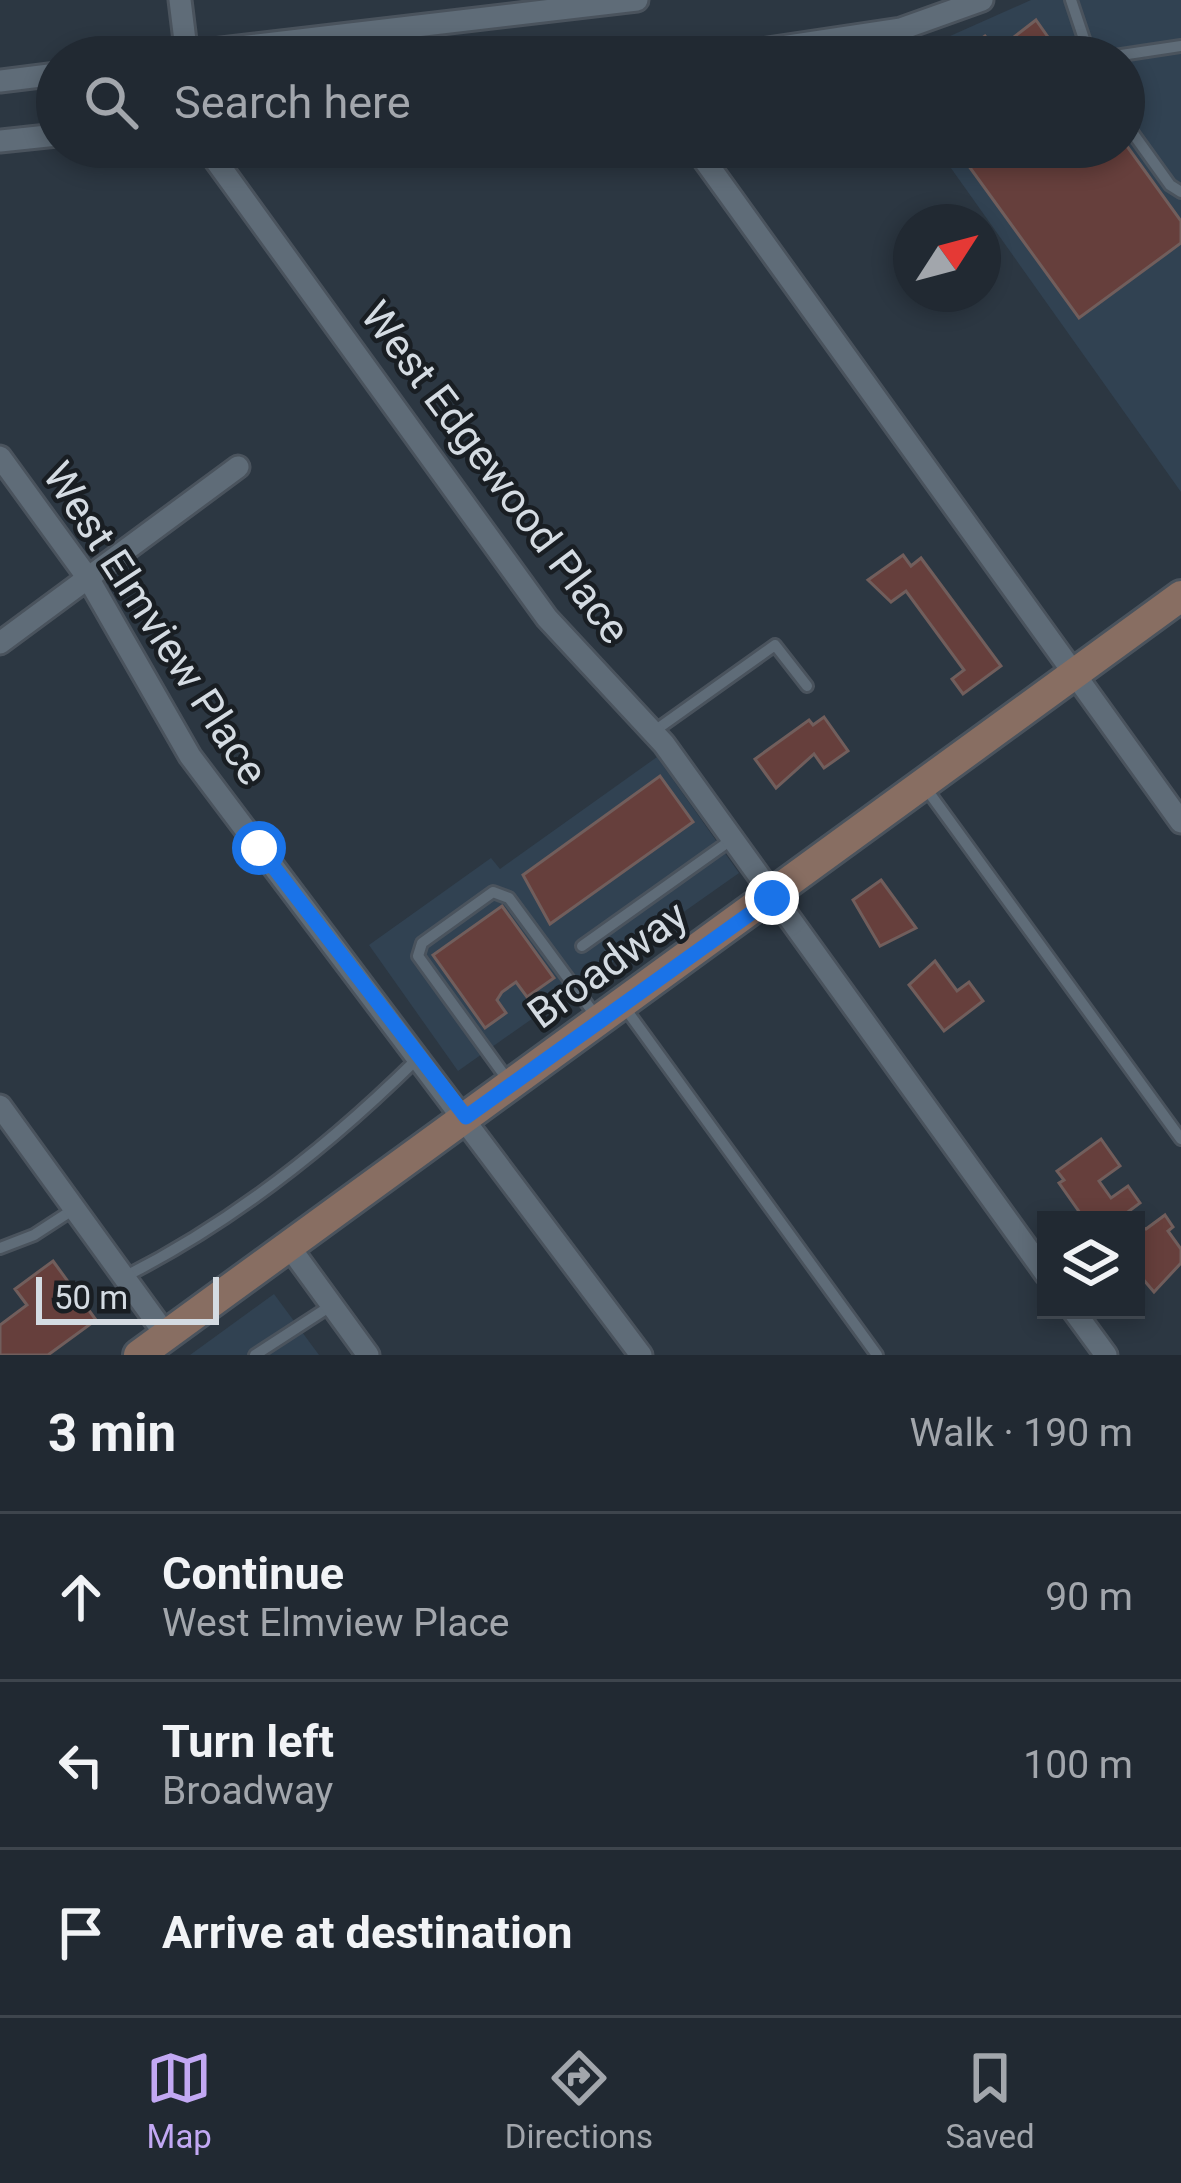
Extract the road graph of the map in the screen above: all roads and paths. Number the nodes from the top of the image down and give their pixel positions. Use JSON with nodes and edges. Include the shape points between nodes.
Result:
{"nodes":[{"id":1,"x":180,"y":0,"type":"edge"},
{"id":2,"x":637,"y":0,"type":"edge"},
{"id":3,"x":982,"y":0,"type":"edge"},
{"id":4,"x":1071,"y":0,"type":"edge"},
{"id":5,"x":184,"y":36,"type":"edge"},
{"id":6,"x":312,"y":36,"type":"edge"},
{"id":7,"x":855,"y":36,"type":"edge"},
{"id":8,"x":1083,"y":36,"type":"edge"},
{"id":9,"x":1181,"y":46,"type":"edge"},
{"id":10,"x":1145,"y":51,"type":"edge"},
{"id":11,"x":36,"y":77,"type":"edge"},
{"id":12,"x":0,"y":81,"type":"edge"},
{"id":13,"x":36,"y":137,"type":"edge"},
{"id":14,"x":0,"y":141,"type":"edge"},
{"id":15,"x":1145,"y":150,"type":"edge"},
{"id":16,"x":221,"y":168,"type":"edge"},
{"id":17,"x":709,"y":168,"type":"edge"},
{"id":18,"x":1181,"y":192,"type":"edge"},
{"id":19,"x":0,"y":457,"type":"edge"},
{"id":20,"x":238,"y":466,"type":"dead end"},
{"id":21,"x":88,"y":578,"type":"junction"},
{"id":22,"x":1181,"y":596,"type":"edge"},
{"id":23,"x":0,"y":643,"type":"edge"},
{"id":24,"x":1076,"y":674,"type":"junction"},
{"id":25,"x":807,"y":686,"type":"dead end"},
{"id":26,"x":653,"y":732,"type":"junction"},
{"id":27,"x":924,"y":785,"type":"junction"},
{"id":28,"x":1181,"y":822,"type":"edge"},
{"id":29,"x":731,"y":840,"type":"junction"},
{"id":30,"x":772,"y":898,"type":"junction"},
{"id":31,"x":582,"y":946,"type":"dead end"},
{"id":32,"x":611,"y":1013,"type":"junction"},
{"id":33,"x":419,"y":1057,"type":"junction"},
{"id":34,"x":511,"y":1085,"type":"junction"},
{"id":35,"x":0,"y":1106,"type":"edge"},
{"id":36,"x":466,"y":1117,"type":"junction"},
{"id":37,"x":1181,"y":1139,"type":"edge"},
{"id":38,"x":74,"y":1209,"type":"junction"},
{"id":39,"x":288,"y":1245,"type":"junction"},
{"id":40,"x":0,"y":1248,"type":"edge"},
{"id":41,"x":1037,"y":1262,"type":"edge"},
{"id":42,"x":124,"y":1277,"type":"junction"},
{"id":43,"x":332,"y":1305,"type":"junction"},
{"id":44,"x":1080,"y":1319,"type":"edge"},
{"id":45,"x":166,"y":1335,"type":"junction"},
{"id":46,"x":139,"y":1355,"type":"edge"},
{"id":47,"x":255,"y":1355,"type":"edge"},
{"id":48,"x":368,"y":1355,"type":"edge"},
{"id":49,"x":641,"y":1355,"type":"edge"},
{"id":50,"x":878,"y":1355,"type":"edge"},
{"id":51,"x":1106,"y":1355,"type":"edge"}],
"edges":[{"from":1,"to":5,"type":"street"},
{"from":2,"to":6,"type":"street"},
{"from":3,"to":7,"type":"street"},
{"from":4,"to":8,"type":"lane"},
{"from":9,"to":10,"type":"lane"},
{"from":11,"to":12,"type":"street"},
{"from":13,"to":14,"type":"street"},
{"from":15,"to":18,"type":"lane"},
{"from":16,"to":26,"type":"street","name":"West Edgewood Place","via":[[548,618]]},
{"from":17,"to":24,"type":"street"},
{"from":19,"to":21,"type":"street","name":"West Elmview Place"},
{"from":20,"to":21,"type":"street"},
{"from":21,"to":23,"type":"street"},
{"from":21,"to":33,"type":"street","name":"West Elmview Place","via":[[190,756]]},
{"from":22,"to":24,"type":"main road","name":"Broadway"},
{"from":24,"to":27,"type":"main road","name":"Broadway"},
{"from":24,"to":28,"type":"street"},
{"from":25,"to":26,"type":"lane","via":[[775,645]]},
{"from":26,"to":29,"type":"street","name":"West Edgewood Place"},
{"from":27,"to":30,"type":"main road","name":"Broadway"},
{"from":27,"to":37,"type":"lane"},
{"from":29,"to":30,"type":"street","name":"West Edgewood Place"},
{"from":29,"to":31,"type":"lane"},
{"from":30,"to":32,"type":"main road","name":"Broadway"},
{"from":30,"to":41,"type":"street","name":"West Edgewood Place"},
{"from":32,"to":34,"type":"main road","name":"Broadway"},
{"from":32,"to":34,"type":"lane","via":[[509,898],[494,892],[422,943],[418,956]]},
{"from":32,"to":50,"type":"lane"},
{"from":33,"to":36,"type":"street","name":"West Elmview Place"},
{"from":33,"to":42,"type":"lane","via":[[345,1130],[215,1225]]},
{"from":34,"to":36,"type":"main road","name":"Broadway"},
{"from":35,"to":38,"type":"street"},
{"from":36,"to":39,"type":"main road","name":"Broadway"},
{"from":36,"to":49,"type":"street","name":"West Elmview Place"},
{"from":38,"to":40,"type":"lane"},
{"from":38,"to":42,"type":"street"},
{"from":39,"to":43,"type":"street"},
{"from":39,"to":45,"type":"main road","name":"Broadway"},
{"from":42,"to":45,"type":"street"},
{"from":43,"to":47,"type":"lane"},
{"from":43,"to":48,"type":"street"},
{"from":44,"to":51,"type":"street"},
{"from":45,"to":46,"type":"main road","name":"Broadway"}]}
